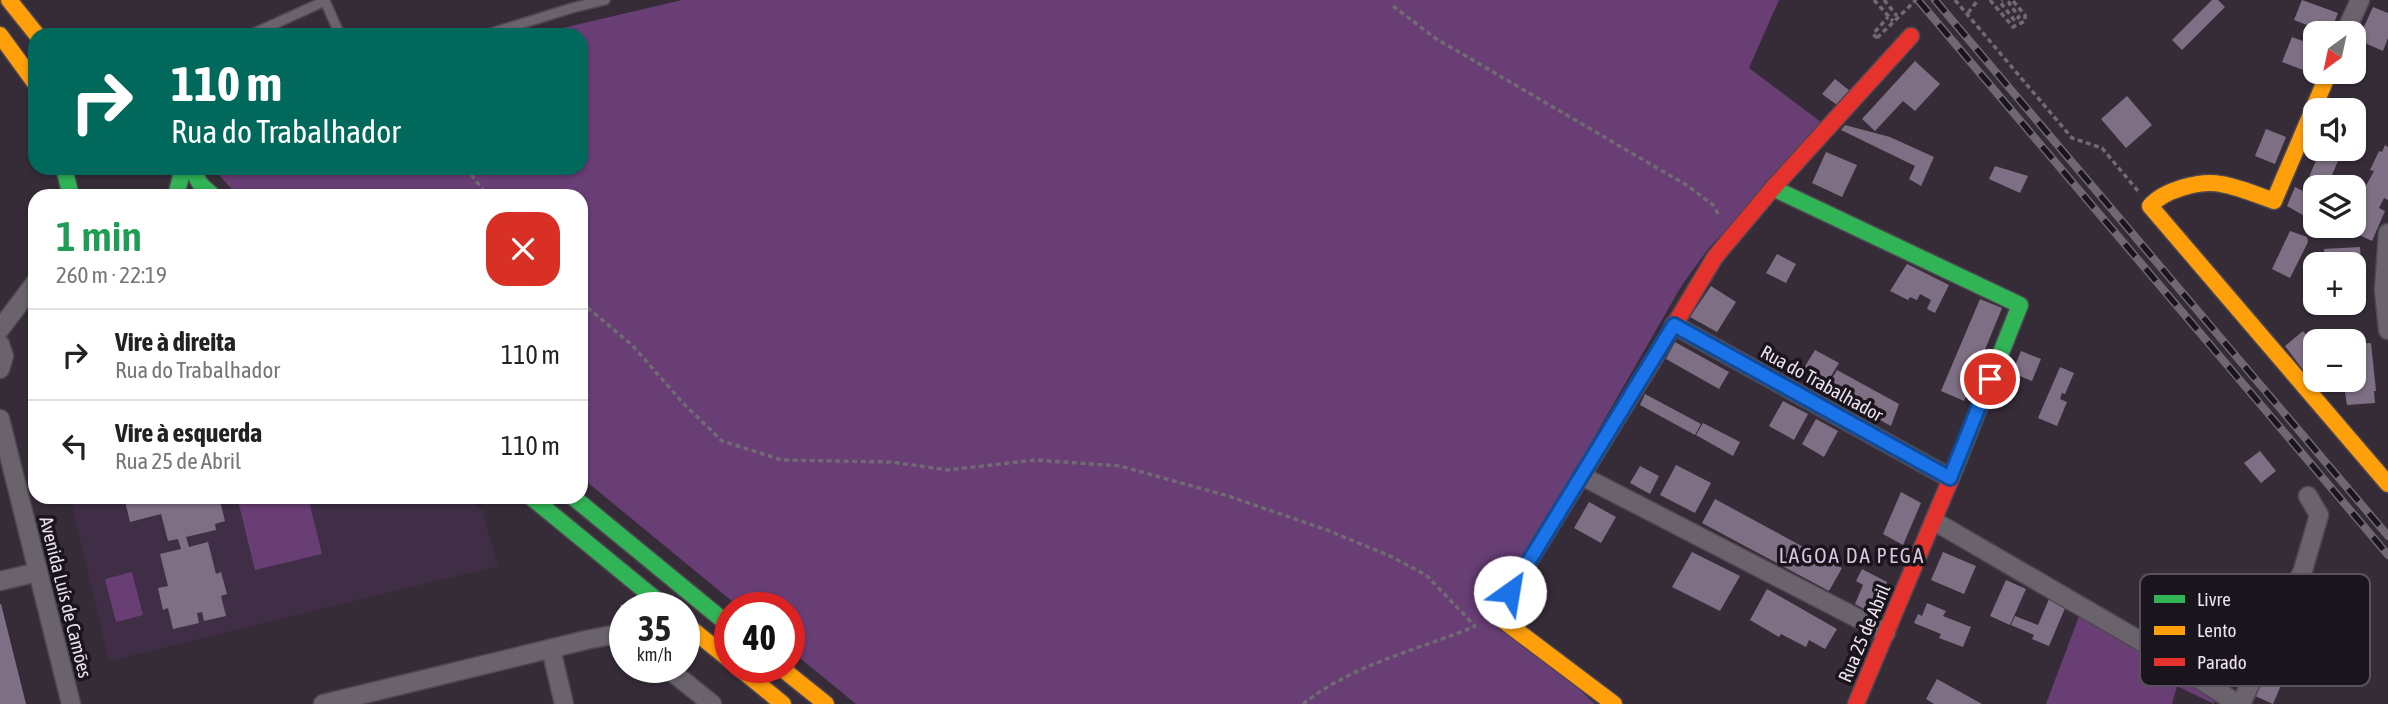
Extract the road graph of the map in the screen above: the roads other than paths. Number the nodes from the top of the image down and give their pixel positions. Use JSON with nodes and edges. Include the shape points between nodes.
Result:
{"nodes":[{"id":1,"x":9,"y":0,"type":"edge"},
{"id":2,"x":605,"y":0,"type":"edge"},
{"id":3,"x":2360,"y":0,"type":"edge"},
{"id":4,"x":572,"y":4,"type":"edge"},
{"id":5,"x":2350,"y":21,"type":"edge"},
{"id":6,"x":31,"y":28,"type":"edge"},
{"id":7,"x":265,"y":28,"type":"edge"},
{"id":8,"x":337,"y":28,"type":"edge"},
{"id":9,"x":505,"y":28,"type":"edge"},
{"id":10,"x":0,"y":35,"type":"edge"},
{"id":11,"x":1911,"y":36,"type":"road end"},
{"id":12,"x":28,"y":73,"type":"edge"},
{"id":13,"x":2324,"y":84,"type":"edge"},
{"id":14,"x":1773,"y":188,"type":"junction"},
{"id":15,"x":2388,"y":233,"type":"edge"},
{"id":16,"x":28,"y":292,"type":"edge"},
{"id":17,"x":1674,"y":325,"type":"junction"},
{"id":18,"x":0,"y":329,"type":"edge"},
{"id":19,"x":2388,"y":329,"type":"edge"},
{"id":20,"x":0,"y":344,"type":"edge"},
{"id":21,"x":0,"y":369,"type":"edge"},
{"id":22,"x":0,"y":419,"type":"edge"},
{"id":23,"x":1582,"y":476,"type":"junction"},
{"id":24,"x":1950,"y":478,"type":"junction"},
{"id":25,"x":2388,"y":484,"type":"edge"},
{"id":26,"x":2308,"y":496,"type":"dead end"},
{"id":27,"x":540,"y":504,"type":"edge"},
{"id":28,"x":582,"y":504,"type":"edge"},
{"id":29,"x":1934,"y":521,"type":"junction"},
{"id":30,"x":38,"y":572,"type":"junction"},
{"id":31,"x":2301,"y":574,"type":"edge"},
{"id":32,"x":0,"y":581,"type":"edge"},
{"id":33,"x":647,"y":592,"type":"edge"},
{"id":34,"x":714,"y":613,"type":"edge"},
{"id":35,"x":1886,"y":634,"type":"junction"},
{"id":36,"x":609,"y":635,"type":"edge"},
{"id":37,"x":700,"y":636,"type":"edge"},
{"id":38,"x":2140,"y":641,"type":"edge"},
{"id":39,"x":714,"y":647,"type":"edge"},
{"id":40,"x":551,"y":649,"type":"junction"},
{"id":41,"x":686,"y":683,"type":"edge"},
{"id":42,"x":757,"y":683,"type":"edge"},
{"id":43,"x":800,"y":683,"type":"edge"},
{"id":44,"x":2211,"y":686,"type":"edge"},
{"id":45,"x":2248,"y":686,"type":"edge"},
{"id":46,"x":351,"y":701,"type":"edge"},
{"id":47,"x":71,"y":704,"type":"edge"},
{"id":48,"x":323,"y":704,"type":"edge"},
{"id":49,"x":565,"y":704,"type":"edge"},
{"id":50,"x":712,"y":704,"type":"edge"},
{"id":51,"x":783,"y":704,"type":"edge"},
{"id":52,"x":826,"y":704,"type":"edge"},
{"id":53,"x":1614,"y":704,"type":"edge"},
{"id":54,"x":1856,"y":704,"type":"edge"},
{"id":55,"x":2239,"y":704,"type":"edge"}],
"edges":[{"from":1,"to":6,"type":"street"},
{"from":2,"to":4,"type":"lane"},
{"from":3,"to":5,"type":"street"},
{"from":4,"to":9,"type":"lane"},
{"from":7,"to":8,"type":"lane","via":[[325,1]]},
{"from":10,"to":12,"type":"street"},
{"from":11,"to":14,"type":"street"},
{"from":13,"to":25,"type":"street","via":[[2274,201],[2219,183],[2176,188],[2150,206]]},
{"from":14,"to":17,"type":"street","via":[[1715,257]]},
{"from":14,"to":24,"type":"street","name":"Rua 25 de Abril","via":[[2020,305]]},
{"from":15,"to":19,"type":"street","via":[[2384,290]]},
{"from":16,"to":18,"type":"street"},
{"from":17,"to":23,"type":"street"},
{"from":17,"to":24,"type":"street","name":"Rua do Trabalhador"},
{"from":20,"to":21,"type":"street","via":[[4,356]]},
{"from":22,"to":30,"type":"street","name":"Avenida Luís de Camões"},
{"from":23,"to":35,"type":"street"},
{"from":23,"to":53,"type":"street","via":[[1496,615]]},
{"from":24,"to":29,"type":"street","name":"Rua 25 de Abril"},
{"from":26,"to":31,"type":"street","via":[[2319,515]]},
{"from":27,"to":33,"type":"street"},
{"from":28,"to":34,"type":"street"},
{"from":29,"to":35,"type":"street","name":"Rua 25 de Abril"},
{"from":29,"to":38,"type":"street"},
{"from":30,"to":32,"type":"street"},
{"from":30,"to":47,"type":"street","name":"Avenida Luís de Camões"},
{"from":35,"to":54,"type":"street","name":"Rua 25 de Abril"},
{"from":36,"to":40,"type":"street"},
{"from":37,"to":39,"type":"street"},
{"from":40,"to":46,"type":"street"},
{"from":40,"to":49,"type":"street"},
{"from":41,"to":50,"type":"street"},
{"from":42,"to":51,"type":"street"},
{"from":43,"to":52,"type":"street"},
{"from":44,"to":55,"type":"street"},
{"from":45,"to":55,"type":"street"},
{"from":46,"to":48,"type":"street"}]}
